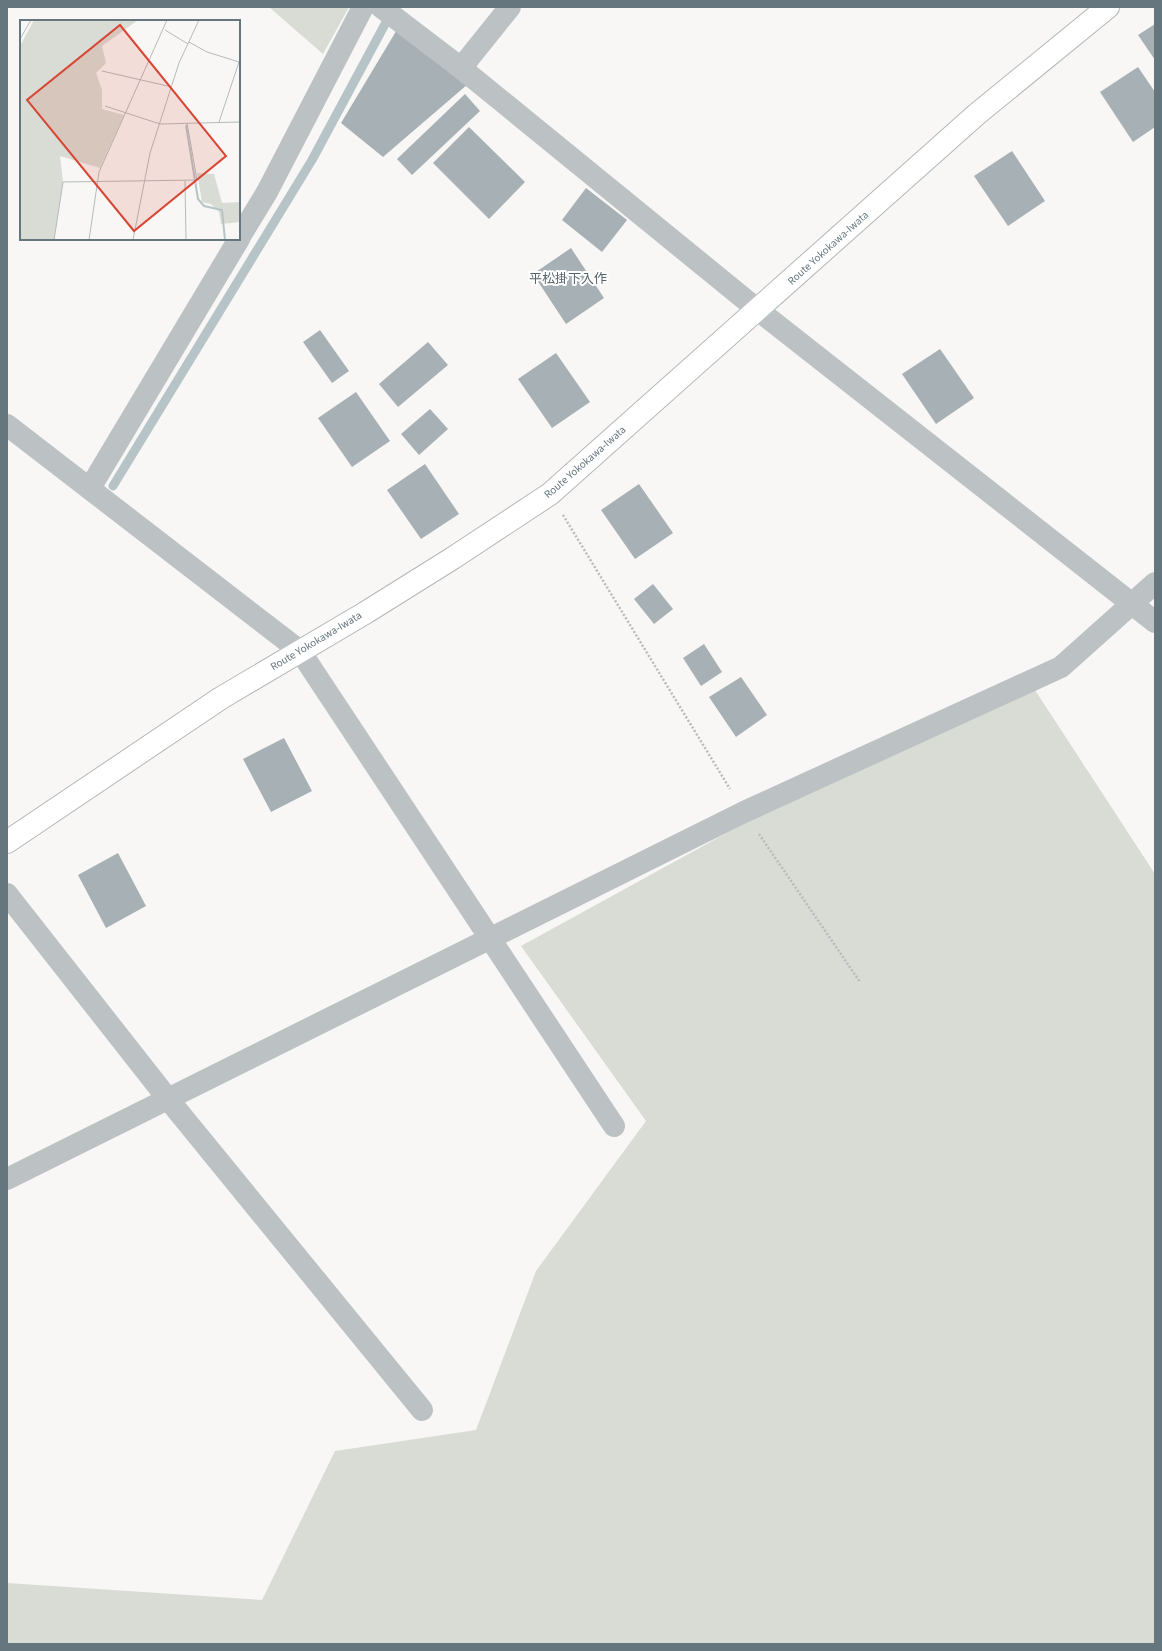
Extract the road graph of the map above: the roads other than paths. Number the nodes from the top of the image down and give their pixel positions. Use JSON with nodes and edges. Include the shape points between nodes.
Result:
{"nodes":[{"id":1,"x":363,"y":7,"type":"edge"},
{"id":2,"x":381,"y":7,"type":"edge"},
{"id":3,"x":510,"y":7,"type":"edge"},
{"id":4,"x":1108,"y":7,"type":"edge"},
{"id":5,"x":461,"y":68,"type":"junction"},
{"id":6,"x":240,"y":237,"type":"edge"},
{"id":7,"x":238,"y":240,"type":"edge"},
{"id":8,"x":758,"y":310,"type":"junction"},
{"id":9,"x":7,"y":425,"type":"edge"},
{"id":10,"x":90,"y":488,"type":"junction"},
{"id":11,"x":1155,"y":584,"type":"edge"},
{"id":12,"x":1133,"y":604,"type":"junction"},
{"id":13,"x":1155,"y":622,"type":"edge"},
{"id":14,"x":300,"y":652,"type":"junction"},
{"id":15,"x":7,"y":842,"type":"edge"},
{"id":16,"x":7,"y":894,"type":"edge"},
{"id":17,"x":491,"y":939,"type":"junction"},
{"id":18,"x":168,"y":1099,"type":"junction"},
{"id":19,"x":614,"y":1126,"type":"dead end"},
{"id":20,"x":7,"y":1179,"type":"edge"},
{"id":21,"x":422,"y":1410,"type":"dead end"}],
"edges":[{"from":1,"to":6,"type":"street","via":[[267,192]]},
{"from":2,"to":5,"type":"street"},
{"from":3,"to":5,"type":"street"},
{"from":4,"to":8,"type":"main road","name":"Route Yokokawa-Iwata","via":[[977,114]]},
{"from":5,"to":8,"type":"street"},
{"from":7,"to":10,"type":"street"},
{"from":8,"to":12,"type":"street"},
{"from":8,"to":14,"type":"main road","name":"Route Yokokawa-Iwata","via":[[550,494]]},
{"from":9,"to":10,"type":"street"},
{"from":10,"to":14,"type":"street"},
{"from":11,"to":12,"type":"street"},
{"from":12,"to":13,"type":"street"},
{"from":12,"to":17,"type":"street","via":[[1061,667],[744,812]]},
{"from":14,"to":15,"type":"main road","name":"Route Yokokawa-Iwata","via":[[221,698]]},
{"from":14,"to":17,"type":"street"},
{"from":16,"to":18,"type":"street"},
{"from":17,"to":18,"type":"street"},
{"from":17,"to":19,"type":"street"},
{"from":18,"to":20,"type":"street"},
{"from":18,"to":21,"type":"street"}]}
